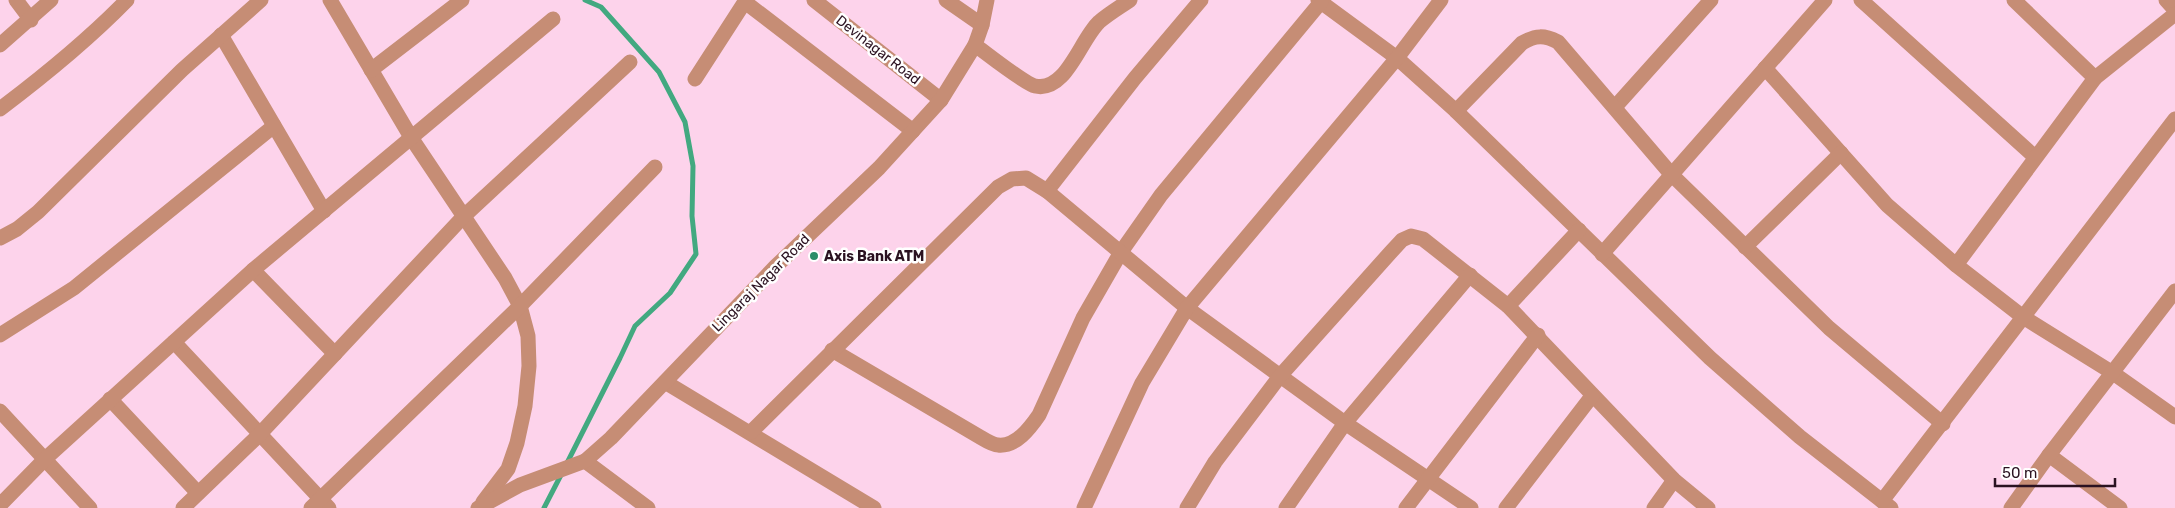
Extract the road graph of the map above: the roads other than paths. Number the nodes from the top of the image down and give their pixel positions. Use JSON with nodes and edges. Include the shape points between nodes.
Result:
{"nodes":[{"id":1,"x":16,"y":0,"type":"edge"},
{"id":2,"x":52,"y":0,"type":"edge"},
{"id":3,"x":127,"y":0,"type":"edge"},
{"id":4,"x":261,"y":0,"type":"edge"},
{"id":5,"x":330,"y":0,"type":"edge"},
{"id":6,"x":462,"y":0,"type":"edge"},
{"id":7,"x":814,"y":0,"type":"edge"},
{"id":8,"x":946,"y":0,"type":"edge"},
{"id":9,"x":986,"y":0,"type":"edge"},
{"id":10,"x":1130,"y":0,"type":"edge"},
{"id":11,"x":1201,"y":0,"type":"edge"},
{"id":12,"x":1441,"y":0,"type":"edge"},
{"id":13,"x":1711,"y":0,"type":"edge"},
{"id":14,"x":1861,"y":0,"type":"edge"},
{"id":15,"x":2014,"y":0,"type":"edge"},
{"id":16,"x":2166,"y":0,"type":"edge"},
{"id":17,"x":745,"y":1,"type":"edge"},
{"id":18,"x":1320,"y":1,"type":"edge"},
{"id":19,"x":1822,"y":1,"type":"edge"},
{"id":20,"x":2175,"y":10,"type":"edge"},
{"id":21,"x":2175,"y":14,"type":"edge"},
{"id":22,"x":553,"y":19,"type":"dead end"},
{"id":23,"x":30,"y":20,"type":"junction"},
{"id":24,"x":982,"y":25,"type":"junction"},
{"id":25,"x":221,"y":35,"type":"junction"},
{"id":26,"x":0,"y":45,"type":"edge"},
{"id":27,"x":975,"y":45,"type":"junction"},
{"id":28,"x":1396,"y":58,"type":"junction"},
{"id":29,"x":630,"y":62,"type":"dead end"},
{"id":30,"x":1765,"y":68,"type":"junction"},
{"id":31,"x":371,"y":70,"type":"junction"},
{"id":32,"x":2095,"y":78,"type":"junction"},
{"id":33,"x":695,"y":79,"type":"dead end"},
{"id":34,"x":941,"y":100,"type":"junction"},
{"id":35,"x":1616,"y":107,"type":"junction"},
{"id":36,"x":0,"y":109,"type":"edge"},
{"id":37,"x":1456,"y":111,"type":"junction"},
{"id":38,"x":2175,"y":119,"type":"edge"},
{"id":39,"x":274,"y":126,"type":"junction"},
{"id":40,"x":913,"y":131,"type":"junction"},
{"id":41,"x":412,"y":139,"type":"junction"},
{"id":42,"x":1841,"y":153,"type":"junction"},
{"id":43,"x":2034,"y":157,"type":"junction"},
{"id":44,"x":655,"y":167,"type":"dead end"},
{"id":45,"x":1671,"y":174,"type":"junction"},
{"id":46,"x":1047,"y":191,"type":"junction"},
{"id":47,"x":324,"y":211,"type":"junction"},
{"id":48,"x":463,"y":217,"type":"junction"},
{"id":49,"x":1579,"y":230,"type":"junction"},
{"id":50,"x":0,"y":238,"type":"edge"},
{"id":51,"x":1745,"y":247,"type":"junction"},
{"id":52,"x":1121,"y":252,"type":"junction"},
{"id":53,"x":1602,"y":254,"type":"junction"},
{"id":54,"x":1956,"y":265,"type":"junction"},
{"id":55,"x":253,"y":270,"type":"junction"},
{"id":56,"x":1470,"y":275,"type":"junction"},
{"id":57,"x":2175,"y":290,"type":"edge"},
{"id":58,"x":520,"y":306,"type":"junction"},
{"id":59,"x":1508,"y":306,"type":"junction"},
{"id":60,"x":1187,"y":308,"type":"junction"},
{"id":61,"x":2023,"y":317,"type":"junction"},
{"id":62,"x":0,"y":335,"type":"edge"},
{"id":63,"x":1538,"y":335,"type":"junction"},
{"id":64,"x":174,"y":342,"type":"junction"},
{"id":65,"x":832,"y":350,"type":"junction"},
{"id":66,"x":334,"y":354,"type":"junction"},
{"id":67,"x":2113,"y":373,"type":"junction"},
{"id":68,"x":1280,"y":376,"type":"junction"},
{"id":69,"x":665,"y":382,"type":"junction"},
{"id":70,"x":1592,"y":396,"type":"junction"},
{"id":71,"x":110,"y":400,"type":"junction"},
{"id":72,"x":0,"y":411,"type":"edge"},
{"id":73,"x":2175,"y":417,"type":"edge"},
{"id":74,"x":1345,"y":422,"type":"junction"},
{"id":75,"x":1943,"y":424,"type":"junction"},
{"id":76,"x":751,"y":432,"type":"junction"},
{"id":77,"x":259,"y":435,"type":"junction"},
{"id":78,"x":2048,"y":455,"type":"junction"},
{"id":79,"x":45,"y":458,"type":"junction"},
{"id":80,"x":578,"y":464,"type":"junction"},
{"id":81,"x":1429,"y":480,"type":"junction"},
{"id":82,"x":1674,"y":480,"type":"junction"},
{"id":83,"x":198,"y":493,"type":"junction"},
{"id":84,"x":0,"y":505,"type":"edge"},
{"id":85,"x":320,"y":505,"type":"edge"},
{"id":86,"x":1887,"y":505,"type":"edge"},
{"id":87,"x":90,"y":508,"type":"edge"},
{"id":88,"x":183,"y":508,"type":"edge"},
{"id":89,"x":478,"y":508,"type":"edge"},
{"id":90,"x":648,"y":508,"type":"edge"},
{"id":91,"x":874,"y":508,"type":"edge"},
{"id":92,"x":1084,"y":508,"type":"edge"},
{"id":93,"x":1187,"y":508,"type":"edge"},
{"id":94,"x":1286,"y":508,"type":"edge"},
{"id":95,"x":1406,"y":508,"type":"edge"},
{"id":96,"x":1472,"y":508,"type":"edge"},
{"id":97,"x":1506,"y":508,"type":"edge"},
{"id":98,"x":1654,"y":508,"type":"edge"},
{"id":99,"x":1708,"y":508,"type":"edge"},
{"id":100,"x":2011,"y":508,"type":"edge"},
{"id":101,"x":2120,"y":508,"type":"edge"}],
"edges":[{"from":1,"to":23,"type":"street"},
{"from":2,"to":23,"type":"street"},
{"from":3,"to":36,"type":"street","via":[[95,33]]},
{"from":4,"to":25,"type":"street"},
{"from":5,"to":31,"type":"street"},
{"from":6,"to":31,"type":"street"},
{"from":7,"to":34,"type":"street","name":"Devinagar Road"},
{"from":8,"to":24,"type":"street"},
{"from":9,"to":24,"type":"street","name":"Lingaraj Nagar Road"},
{"from":10,"to":27,"type":"street","via":[[1099,23],[1061,79],[1045,87],[1033,86]]},
{"from":11,"to":46,"type":"street"},
{"from":12,"to":28,"type":"street"},
{"from":13,"to":35,"type":"street"},
{"from":14,"to":43,"type":"street"},
{"from":15,"to":32,"type":"street"},
{"from":16,"to":20,"type":"street"},
{"from":17,"to":33,"type":"street"},
{"from":17,"to":40,"type":"street"},
{"from":18,"to":28,"type":"street"},
{"from":18,"to":52,"type":"street","via":[[1161,195]]},
{"from":19,"to":30,"type":"street"},
{"from":21,"to":32,"type":"street"},
{"from":22,"to":41,"type":"street"},
{"from":23,"to":26,"type":"street"},
{"from":24,"to":27,"type":"street","name":"Lingaraj Nagar Road"},
{"from":25,"to":39,"type":"street"},
{"from":25,"to":50,"type":"street","via":[[38,212]]},
{"from":27,"to":34,"type":"street","name":"Lingaraj Nagar Road"},
{"from":28,"to":37,"type":"street"},
{"from":28,"to":60,"type":"street"},
{"from":29,"to":48,"type":"street"},
{"from":30,"to":42,"type":"street"},
{"from":30,"to":45,"type":"street"},
{"from":31,"to":41,"type":"street"},
{"from":32,"to":43,"type":"street"},
{"from":34,"to":40,"type":"street","name":"Lingaraj Nagar Road"},
{"from":35,"to":37,"type":"street","via":[[1558,42],[1546,36],[1533,36],[1522,43]]},
{"from":35,"to":45,"type":"street"},
{"from":37,"to":49,"type":"street"},
{"from":38,"to":61,"type":"street"},
{"from":39,"to":47,"type":"street"},
{"from":39,"to":62,"type":"street","via":[[74,288]]},
{"from":40,"to":69,"type":"street","name":"Lingaraj Nagar Road","via":[[775,267]]},
{"from":41,"to":47,"type":"street"},
{"from":41,"to":48,"type":"street"},
{"from":42,"to":51,"type":"street"},
{"from":42,"to":54,"type":"street","via":[[1887,205]]},
{"from":43,"to":54,"type":"street"},
{"from":44,"to":58,"type":"street"},
{"from":45,"to":51,"type":"street"},
{"from":45,"to":53,"type":"street"},
{"from":46,"to":52,"type":"street"},
{"from":46,"to":65,"type":"street","via":[[1026,178],[1012,179],[998,187]]},
{"from":47,"to":55,"type":"street"},
{"from":48,"to":58,"type":"street","via":[[506,278]]},
{"from":48,"to":66,"type":"street"},
{"from":49,"to":53,"type":"street"},
{"from":49,"to":59,"type":"street"},
{"from":51,"to":75,"type":"street","via":[[1829,328]]},
{"from":52,"to":60,"type":"street"},
{"from":52,"to":65,"type":"street","via":[[1083,318],[1039,415],[1015,441],[998,445],[980,438]]},
{"from":53,"to":86,"type":"street","via":[[1710,358],[1800,437]]},
{"from":54,"to":61,"type":"street"},
{"from":55,"to":64,"type":"street"},
{"from":55,"to":66,"type":"street"},
{"from":56,"to":59,"type":"street"},
{"from":56,"to":68,"type":"street","via":[[1423,239],[1412,236],[1402,240]]},
{"from":56,"to":74,"type":"street"},
{"from":57,"to":67,"type":"street"},
{"from":58,"to":85,"type":"street"},
{"from":58,"to":89,"type":"street","via":[[528,336],[525,406],[508,469]]},
{"from":59,"to":63,"type":"street"},
{"from":60,"to":68,"type":"street"},
{"from":60,"to":92,"type":"street","via":[[1142,383]]},
{"from":61,"to":67,"type":"street"},
{"from":61,"to":75,"type":"street"},
{"from":63,"to":70,"type":"street"},
{"from":63,"to":81,"type":"street"},
{"from":64,"to":71,"type":"street"},
{"from":64,"to":77,"type":"street"},
{"from":65,"to":76,"type":"street"},
{"from":66,"to":77,"type":"street"},
{"from":67,"to":73,"type":"street"},
{"from":67,"to":78,"type":"street"},
{"from":68,"to":74,"type":"street"},
{"from":68,"to":93,"type":"street","via":[[1216,462]]},
{"from":69,"to":76,"type":"street"},
{"from":69,"to":80,"type":"street","name":"Lingaraj Nagar Road","via":[[611,438]]},
{"from":70,"to":82,"type":"street"},
{"from":70,"to":97,"type":"street"},
{"from":71,"to":79,"type":"street"},
{"from":71,"to":83,"type":"street"},
{"from":72,"to":79,"type":"street"},
{"from":74,"to":81,"type":"street"},
{"from":74,"to":94,"type":"street"},
{"from":75,"to":86,"type":"street"},
{"from":76,"to":91,"type":"street"},
{"from":77,"to":83,"type":"street"},
{"from":77,"to":85,"type":"street"},
{"from":78,"to":100,"type":"street"},
{"from":78,"to":101,"type":"street"},
{"from":79,"to":84,"type":"street"},
{"from":79,"to":87,"type":"street"},
{"from":80,"to":89,"type":"street","name":"Lingaraj Nagar Road","via":[[520,485]]},
{"from":80,"to":90,"type":"street"},
{"from":81,"to":95,"type":"street"},
{"from":81,"to":96,"type":"street"},
{"from":82,"to":98,"type":"street"},
{"from":82,"to":99,"type":"street"},
{"from":83,"to":88,"type":"street"}]}
